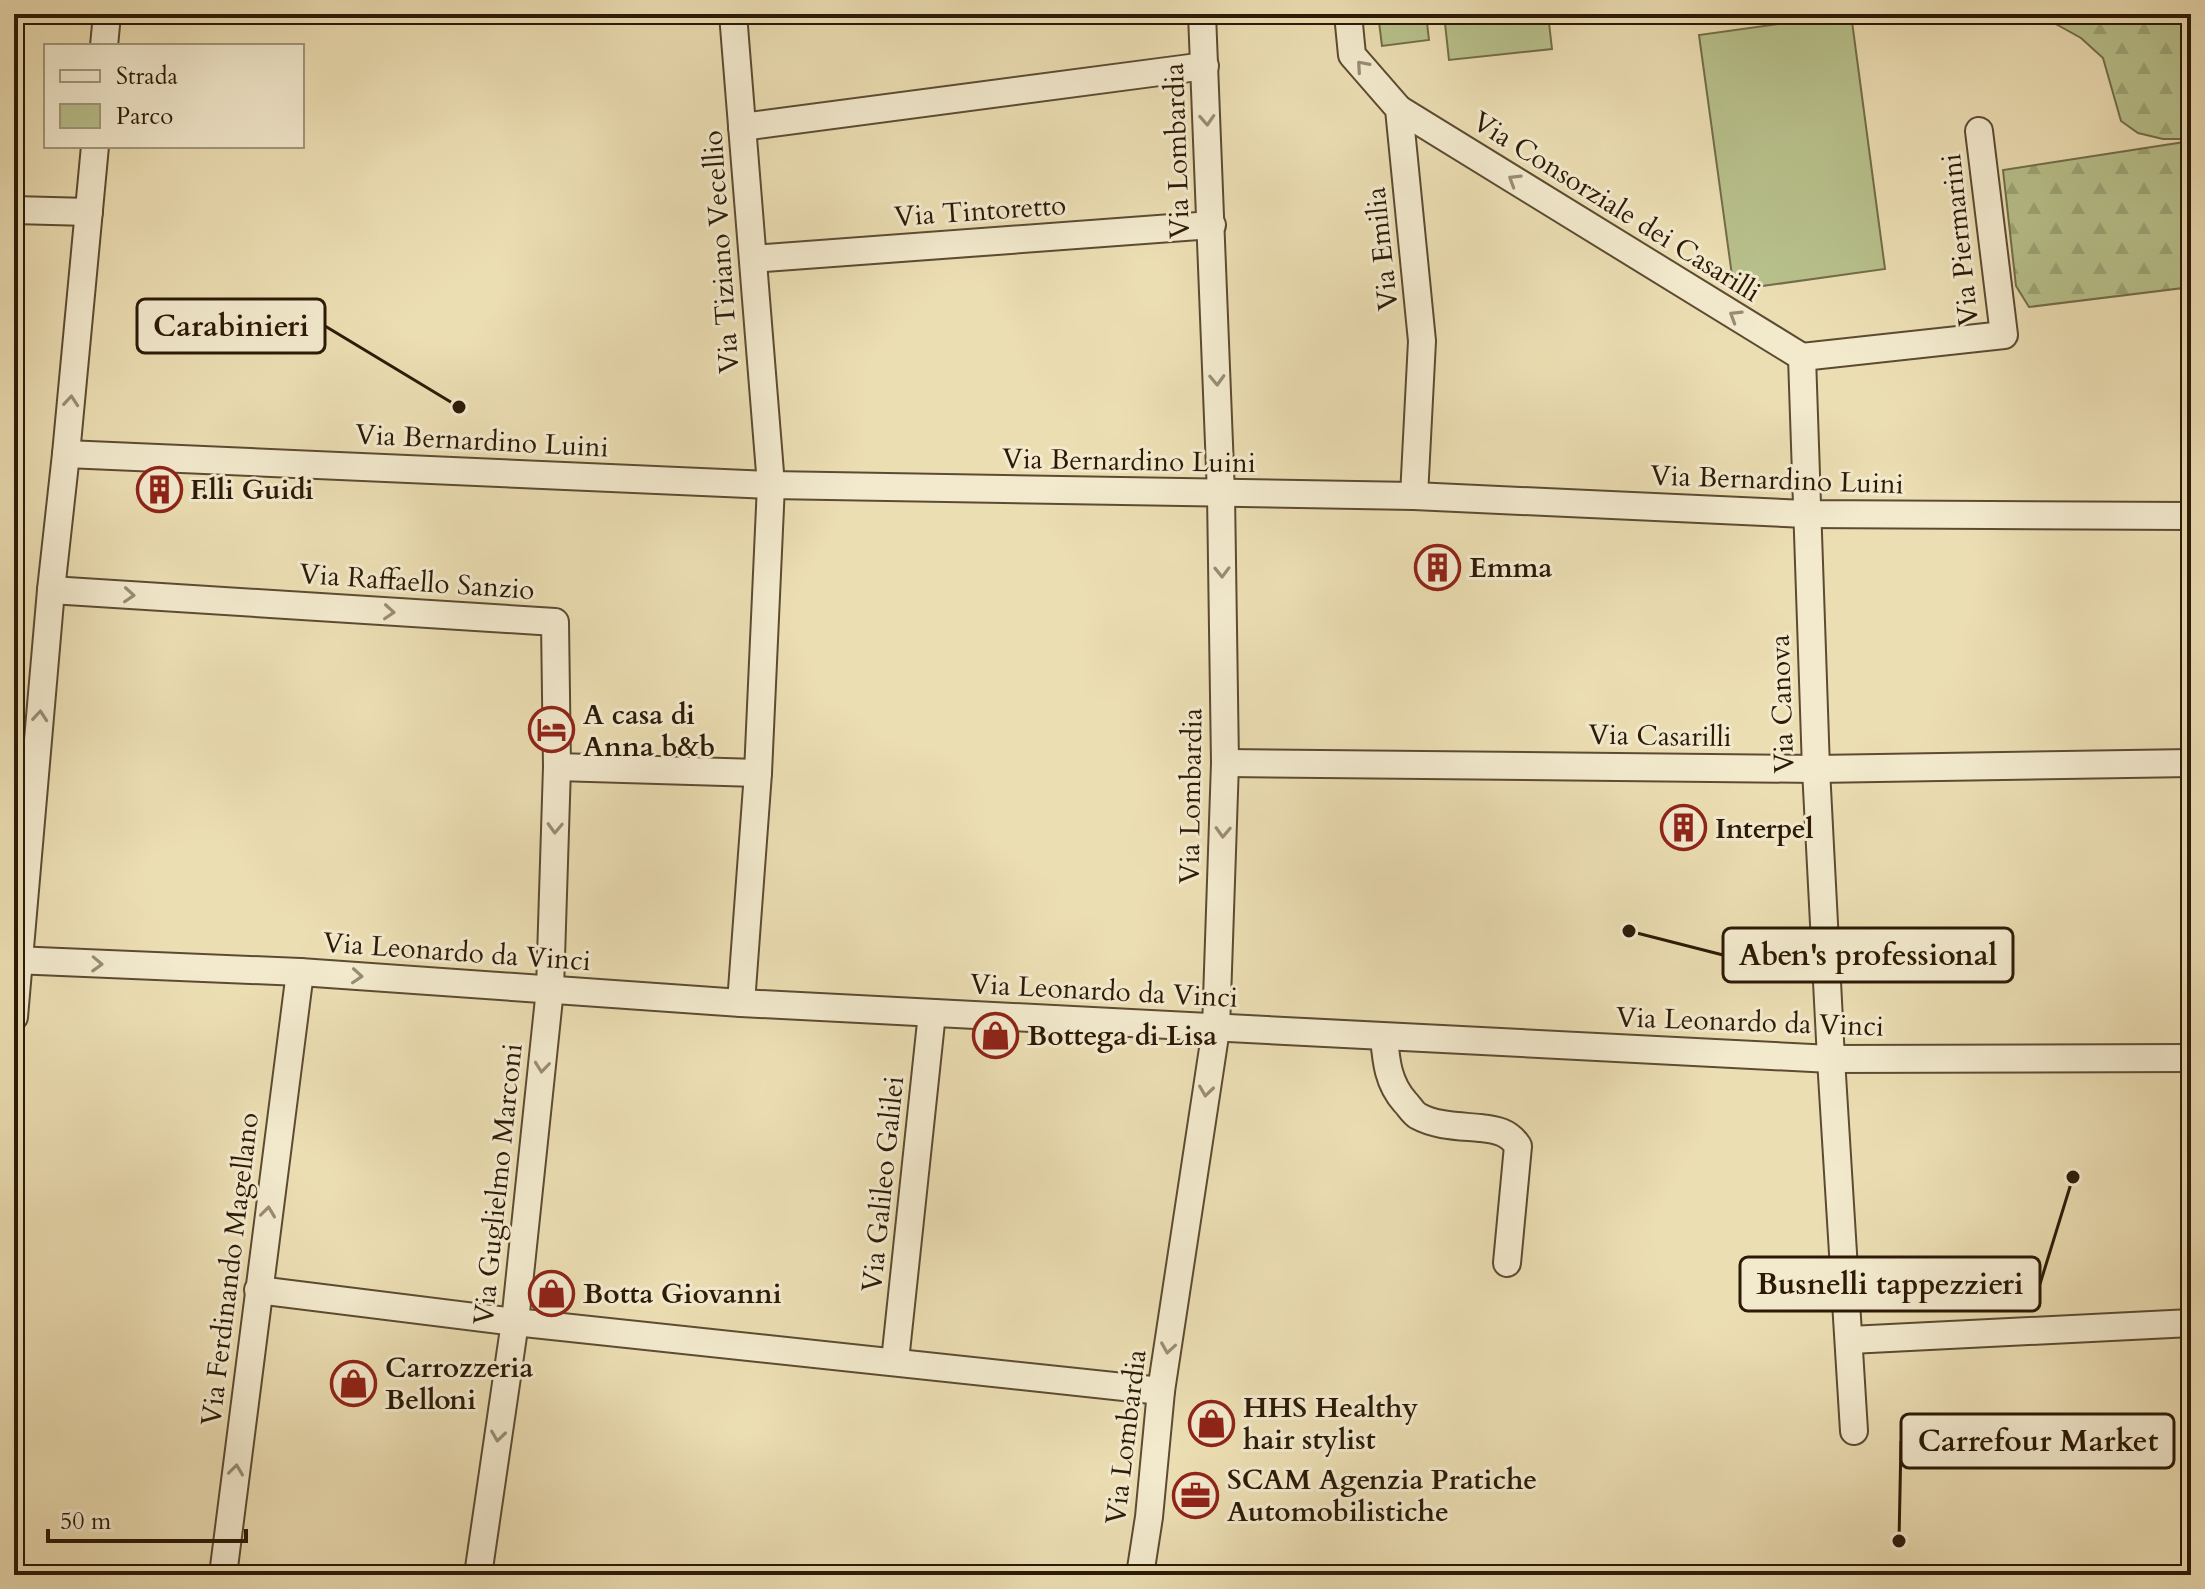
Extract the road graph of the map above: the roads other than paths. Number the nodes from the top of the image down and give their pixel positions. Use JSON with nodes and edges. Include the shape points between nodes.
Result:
{"nodes":[{"id":1,"x":107,"y":14,"type":"edge"},
{"id":2,"x":733,"y":14,"type":"edge"},
{"id":3,"x":1202,"y":14,"type":"edge"},
{"id":4,"x":1348,"y":14,"type":"edge"},
{"id":5,"x":104,"y":44,"type":"edge"},
{"id":6,"x":1205,"y":66,"type":"junction"},
{"id":7,"x":1399,"y":109,"type":"junction"},
{"id":8,"x":742,"y":127,"type":"junction"},
{"id":9,"x":1979,"y":131,"type":"dead end"},
{"id":10,"x":95,"y":148,"type":"edge"},
{"id":11,"x":14,"y":210,"type":"edge"},
{"id":12,"x":89,"y":212,"type":"junction"},
{"id":13,"x":1212,"y":225,"type":"junction"},
{"id":14,"x":753,"y":259,"type":"junction"},
{"id":15,"x":1802,"y":357,"type":"junction"},
{"id":16,"x":66,"y":454,"type":"junction"},
{"id":17,"x":771,"y":485,"type":"junction"},
{"id":18,"x":1221,"y":494,"type":"junction"},
{"id":19,"x":1414,"y":496,"type":"junction"},
{"id":20,"x":1806,"y":514,"type":"junction"},
{"id":21,"x":2191,"y":516,"type":"edge"},
{"id":22,"x":51,"y":590,"type":"junction"},
{"id":23,"x":1225,"y":763,"type":"junction"},
{"id":24,"x":2191,"y":763,"type":"edge"},
{"id":25,"x":557,"y":767,"type":"junction"},
{"id":26,"x":1816,"y":769,"type":"junction"},
{"id":27,"x":758,"y":773,"type":"junction"},
{"id":28,"x":17,"y":961,"type":"edge"},
{"id":29,"x":300,"y":972,"type":"junction"},
{"id":30,"x":550,"y":989,"type":"junction"},
{"id":31,"x":741,"y":1003,"type":"junction"},
{"id":32,"x":932,"y":1013,"type":"junction"},
{"id":33,"x":14,"y":1017,"type":"edge"},
{"id":34,"x":1216,"y":1029,"type":"junction"},
{"id":35,"x":1384,"y":1037,"type":"junction"},
{"id":36,"x":2191,"y":1058,"type":"edge"},
{"id":37,"x":1831,"y":1059,"type":"junction"},
{"id":38,"x":1507,"y":1263,"type":"dead end"},
{"id":39,"x":258,"y":1290,"type":"junction"},
{"id":40,"x":515,"y":1322,"type":"junction"},
{"id":41,"x":2191,"y":1323,"type":"edge"},
{"id":42,"x":1850,"y":1340,"type":"junction"},
{"id":43,"x":895,"y":1361,"type":"junction"},
{"id":44,"x":1161,"y":1391,"type":"junction"},
{"id":45,"x":1854,"y":1431,"type":"dead end"},
{"id":46,"x":223,"y":1575,"type":"edge"},
{"id":47,"x":478,"y":1575,"type":"edge"},
{"id":48,"x":1140,"y":1575,"type":"edge"}],
"edges":[{"from":1,"to":5,"type":"street"},
{"from":2,"to":8,"type":"street","name":"Via Tiziano Vecellio"},
{"from":3,"to":6,"type":"street","name":"Via Lombardia"},
{"from":7,"to":4,"type":"street","one_way":true,"via":[[1352,55]]},
{"from":6,"to":8,"type":"street"},
{"from":6,"to":13,"type":"street","name":"Via Lombardia","one_way":true},
{"from":15,"to":7,"type":"street","name":"Via Consorziale dei Casarilli","one_way":true},
{"from":7,"to":19,"type":"street","name":"Via Emilia","via":[[1422,341]]},
{"from":8,"to":14,"type":"street","name":"Via Tiziano Vecellio"},
{"from":9,"to":15,"type":"street","name":"Via Piermarini","via":[[2004,335]]},
{"from":10,"to":12,"type":"street"},
{"from":11,"to":12,"type":"street"},
{"from":16,"to":12,"type":"street","one_way":true},
{"from":13,"to":14,"type":"street","name":"Via Tintoretto"},
{"from":13,"to":18,"type":"street","name":"Via Lombardia","one_way":true},
{"from":14,"to":17,"type":"street","name":"Via Tiziano Vecellio"},
{"from":15,"to":20,"type":"street","name":"Via Canova"},
{"from":16,"to":17,"type":"street","name":"Via Bernardino Luini"},
{"from":16,"to":22,"type":"street"},
{"from":17,"to":18,"type":"street","name":"Via Bernardino Luini"},
{"from":17,"to":27,"type":"street","name":"Via Tiziano Vecellio"},
{"from":18,"to":19,"type":"street","name":"Via Bernardino Luini"},
{"from":18,"to":23,"type":"street","name":"Via Lombardia","one_way":true},
{"from":19,"to":20,"type":"street","name":"Via Bernardino Luini"},
{"from":20,"to":21,"type":"street","name":"Via Bernardino Luini"},
{"from":20,"to":26,"type":"street","name":"Via Canova"},
{"from":22,"to":25,"type":"street","name":"Via Raffaello Sanzio","one_way":true,"via":[[555,622]]},
{"from":28,"to":22,"type":"street","one_way":true},
{"from":23,"to":26,"type":"street","name":"Via Casarilli"},
{"from":23,"to":34,"type":"street","name":"Via Lombardia","one_way":true},
{"from":24,"to":26,"type":"street","name":"Via Casarilli"},
{"from":25,"to":27,"type":"street"},
{"from":25,"to":30,"type":"street","name":"Via Raffaello Sanzio","one_way":true},
{"from":26,"to":37,"type":"street","name":"Via Canova"},
{"from":27,"to":31,"type":"street","name":"Via Tiziano Vecellio"},
{"from":28,"to":29,"type":"street","name":"Via Leonardo da Vinci","one_way":true},
{"from":28,"to":33,"type":"street"},
{"from":29,"to":30,"type":"street","name":"Via Leonardo da Vinci","one_way":true},
{"from":39,"to":29,"type":"street","name":"Via Ferdinando Magellano","one_way":true},
{"from":30,"to":31,"type":"street","name":"Via Leonardo da Vinci"},
{"from":30,"to":40,"type":"street","name":"Via Guglielmo Marconi","one_way":true},
{"from":31,"to":32,"type":"street","name":"Via Leonardo da Vinci"},
{"from":32,"to":34,"type":"street","name":"Via Leonardo da Vinci"},
{"from":32,"to":43,"type":"street","name":"Via Galileo Galilei"},
{"from":34,"to":35,"type":"street","name":"Via Leonardo da Vinci"},
{"from":34,"to":44,"type":"street","name":"Via Lombardia","one_way":true},
{"from":35,"to":37,"type":"street","name":"Via Leonardo da Vinci"},
{"from":35,"to":38,"type":"street","via":[[1391,1080],[1416,1115],[1440,1124],[1497,1130],[1518,1146]]},
{"from":36,"to":37,"type":"street","name":"Via Leonardo da Vinci"},
{"from":37,"to":42,"type":"street","name":"Via Canova"},
{"from":39,"to":40,"type":"street"},
{"from":46,"to":39,"type":"street","name":"Via Ferdinando Magellano","one_way":true},
{"from":40,"to":43,"type":"street"},
{"from":40,"to":47,"type":"street","name":"Via Guglielmo Marconi","one_way":true},
{"from":41,"to":42,"type":"street"},
{"from":42,"to":45,"type":"street","name":"Via Canova"},
{"from":43,"to":44,"type":"street"},
{"from":44,"to":48,"type":"street","name":"Via Lombardia"}]}
